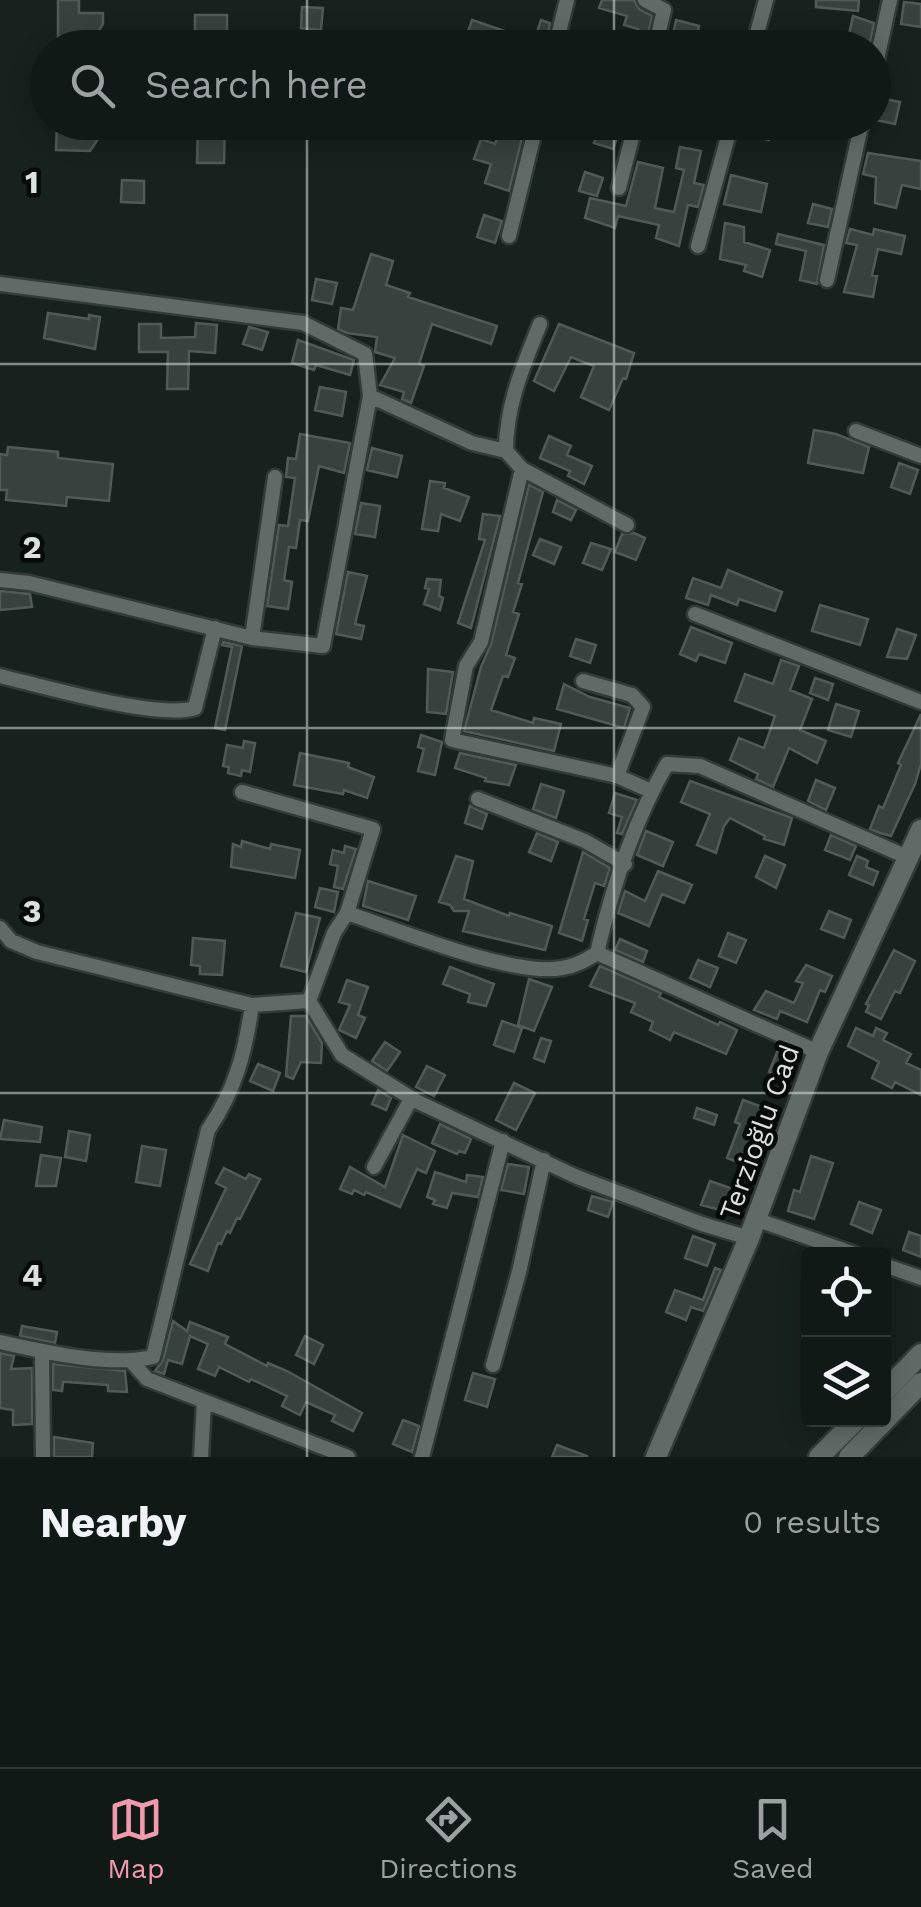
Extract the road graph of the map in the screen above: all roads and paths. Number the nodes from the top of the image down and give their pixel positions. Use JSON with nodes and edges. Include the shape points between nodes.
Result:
{"nodes":[{"id":1,"x":567,"y":0,"type":"edge"},
{"id":2,"x":645,"y":0,"type":"edge"},
{"id":3,"x":766,"y":0,"type":"edge"},
{"id":4,"x":890,"y":0,"type":"edge"},
{"id":5,"x":560,"y":30,"type":"edge"},
{"id":6,"x":659,"y":30,"type":"edge"},
{"id":7,"x":758,"y":30,"type":"edge"},
{"id":8,"x":883,"y":30,"type":"edge"},
{"id":9,"x":533,"y":140,"type":"edge"},
{"id":10,"x":631,"y":140,"type":"edge"},
{"id":11,"x":727,"y":140,"type":"edge"},
{"id":12,"x":858,"y":140,"type":"edge"},
{"id":13,"x":619,"y":188,"type":"dead end"},
{"id":14,"x":510,"y":236,"type":"dead end"},
{"id":15,"x":698,"y":246,"type":"dead end"},
{"id":16,"x":827,"y":280,"type":"dead end"},
{"id":17,"x":0,"y":284,"type":"edge"},
{"id":18,"x":540,"y":324,"type":"dead end"},
{"id":19,"x":370,"y":396,"type":"junction"},
{"id":20,"x":856,"y":431,"type":"dead end"},
{"id":21,"x":506,"y":451,"type":"junction"},
{"id":22,"x":921,"y":456,"type":"edge"},
{"id":23,"x":522,"y":468,"type":"junction"},
{"id":24,"x":275,"y":477,"type":"dead end"},
{"id":25,"x":628,"y":524,"type":"dead end"},
{"id":26,"x":0,"y":580,"type":"edge"},
{"id":27,"x":695,"y":614,"type":"dead end"},
{"id":28,"x":214,"y":628,"type":"junction"},
{"id":29,"x":252,"y":638,"type":"junction"},
{"id":30,"x":0,"y":676,"type":"edge"},
{"id":31,"x":583,"y":681,"type":"dead end"},
{"id":32,"x":921,"y":702,"type":"edge"},
{"id":33,"x":617,"y":776,"type":"junction"},
{"id":34,"x":652,"y":791,"type":"junction"},
{"id":35,"x":242,"y":792,"type":"dead end"},
{"id":36,"x":478,"y":799,"type":"dead end"},
{"id":37,"x":921,"y":830,"type":"edge"},
{"id":38,"x":907,"y":858,"type":"junction"},
{"id":39,"x":624,"y":864,"type":"junction"},
{"id":40,"x":347,"y":913,"type":"junction"},
{"id":41,"x":0,"y":928,"type":"edge"},
{"id":42,"x":597,"y":952,"type":"junction"},
{"id":43,"x":309,"y":1001,"type":"junction"},
{"id":44,"x":252,"y":1005,"type":"junction"},
{"id":45,"x":818,"y":1052,"type":"junction"},
{"id":46,"x":412,"y":1098,"type":"junction"},
{"id":47,"x":503,"y":1140,"type":"junction"},
{"id":48,"x":544,"y":1160,"type":"junction"},
{"id":49,"x":374,"y":1167,"type":"dead end"},
{"id":50,"x":752,"y":1228,"type":"junction"},
{"id":51,"x":827,"y":1247,"type":"edge"},
{"id":52,"x":891,"y":1267,"type":"edge"},
{"id":53,"x":921,"y":1278,"type":"edge"},
{"id":54,"x":0,"y":1342,"type":"edge"},
{"id":55,"x":42,"y":1352,"type":"junction"},
{"id":56,"x":921,"y":1354,"type":"edge"},
{"id":57,"x":132,"y":1362,"type":"junction"},
{"id":58,"x":493,"y":1365,"type":"dead end"},
{"id":59,"x":921,"y":1383,"type":"edge"},
{"id":60,"x":891,"y":1385,"type":"edge"},
{"id":61,"x":204,"y":1402,"type":"junction"},
{"id":62,"x":849,"y":1427,"type":"edge"},
{"id":63,"x":43,"y":1457,"type":"edge"},
{"id":64,"x":201,"y":1457,"type":"edge"},
{"id":65,"x":348,"y":1457,"type":"edge"},
{"id":66,"x":422,"y":1457,"type":"edge"},
{"id":67,"x":656,"y":1457,"type":"edge"},
{"id":68,"x":819,"y":1457,"type":"edge"},
{"id":69,"x":849,"y":1457,"type":"edge"}],
"edges":[{"from":1,"to":5,"type":"street"},
{"from":2,"to":6,"type":"street","via":[[664,10]]},
{"from":3,"to":7,"type":"street"},
{"from":4,"to":8,"type":"street"},
{"from":9,"to":14,"type":"street"},
{"from":10,"to":13,"type":"street"},
{"from":11,"to":15,"type":"street"},
{"from":12,"to":16,"type":"street"},
{"from":17,"to":19,"type":"street","via":[[304,323],[365,354]]},
{"from":18,"to":21,"type":"street","via":[[517,380]]},
{"from":19,"to":21,"type":"street","via":[[472,443]]},
{"from":19,"to":29,"type":"street","via":[[323,646]]},
{"from":20,"to":22,"type":"street"},
{"from":21,"to":23,"type":"street"},
{"from":23,"to":25,"type":"street"},
{"from":23,"to":33,"type":"street","via":[[452,740]]},
{"from":24,"to":29,"type":"street"},
{"from":26,"to":28,"type":"street"},
{"from":27,"to":32,"type":"street"},
{"from":28,"to":29,"type":"street"},
{"from":28,"to":30,"type":"street","via":[[195,708],[186,711],[130,706]]},
{"from":31,"to":33,"type":"street","via":[[632,695],[642,708]]},
{"from":33,"to":34,"type":"street"},
{"from":34,"to":38,"type":"street","via":[[667,764],[700,766]]},
{"from":34,"to":39,"type":"street"},
{"from":35,"to":40,"type":"street","via":[[373,829]]},
{"from":36,"to":39,"type":"street"},
{"from":37,"to":38,"type":"street","name":"Terzioğlu Cad"},
{"from":38,"to":45,"type":"street","name":"Terzioğlu Cad"},
{"from":39,"to":42,"type":"street"},
{"from":40,"to":42,"type":"street","via":[[509,966],[558,969]]},
{"from":40,"to":43,"type":"street"},
{"from":41,"to":44,"type":"street","via":[[37,952]]},
{"from":42,"to":45,"type":"street"},
{"from":43,"to":44,"type":"street"},
{"from":43,"to":46,"type":"street","via":[[342,1055]]},
{"from":44,"to":57,"type":"street","via":[[244,1057],[208,1130],[153,1357]]},
{"from":45,"to":50,"type":"street","name":"Terzioğlu Cad"},
{"from":46,"to":47,"type":"street"},
{"from":46,"to":49,"type":"street"},
{"from":47,"to":48,"type":"street"},
{"from":47,"to":66,"type":"street"},
{"from":48,"to":50,"type":"street","via":[[702,1224]]},
{"from":48,"to":58,"type":"street"},
{"from":50,"to":51,"type":"street"},
{"from":50,"to":67,"type":"street","name":"Terzioğlu Cad"},
{"from":52,"to":53,"type":"street"},
{"from":54,"to":55,"type":"street"},
{"from":55,"to":57,"type":"street"},
{"from":55,"to":63,"type":"street"},
{"from":56,"to":60,"type":"street"},
{"from":57,"to":61,"type":"street","via":[[147,1378]]},
{"from":59,"to":69,"type":"street"},
{"from":61,"to":64,"type":"street"},
{"from":61,"to":65,"type":"street"},
{"from":62,"to":68,"type":"street"}]}
